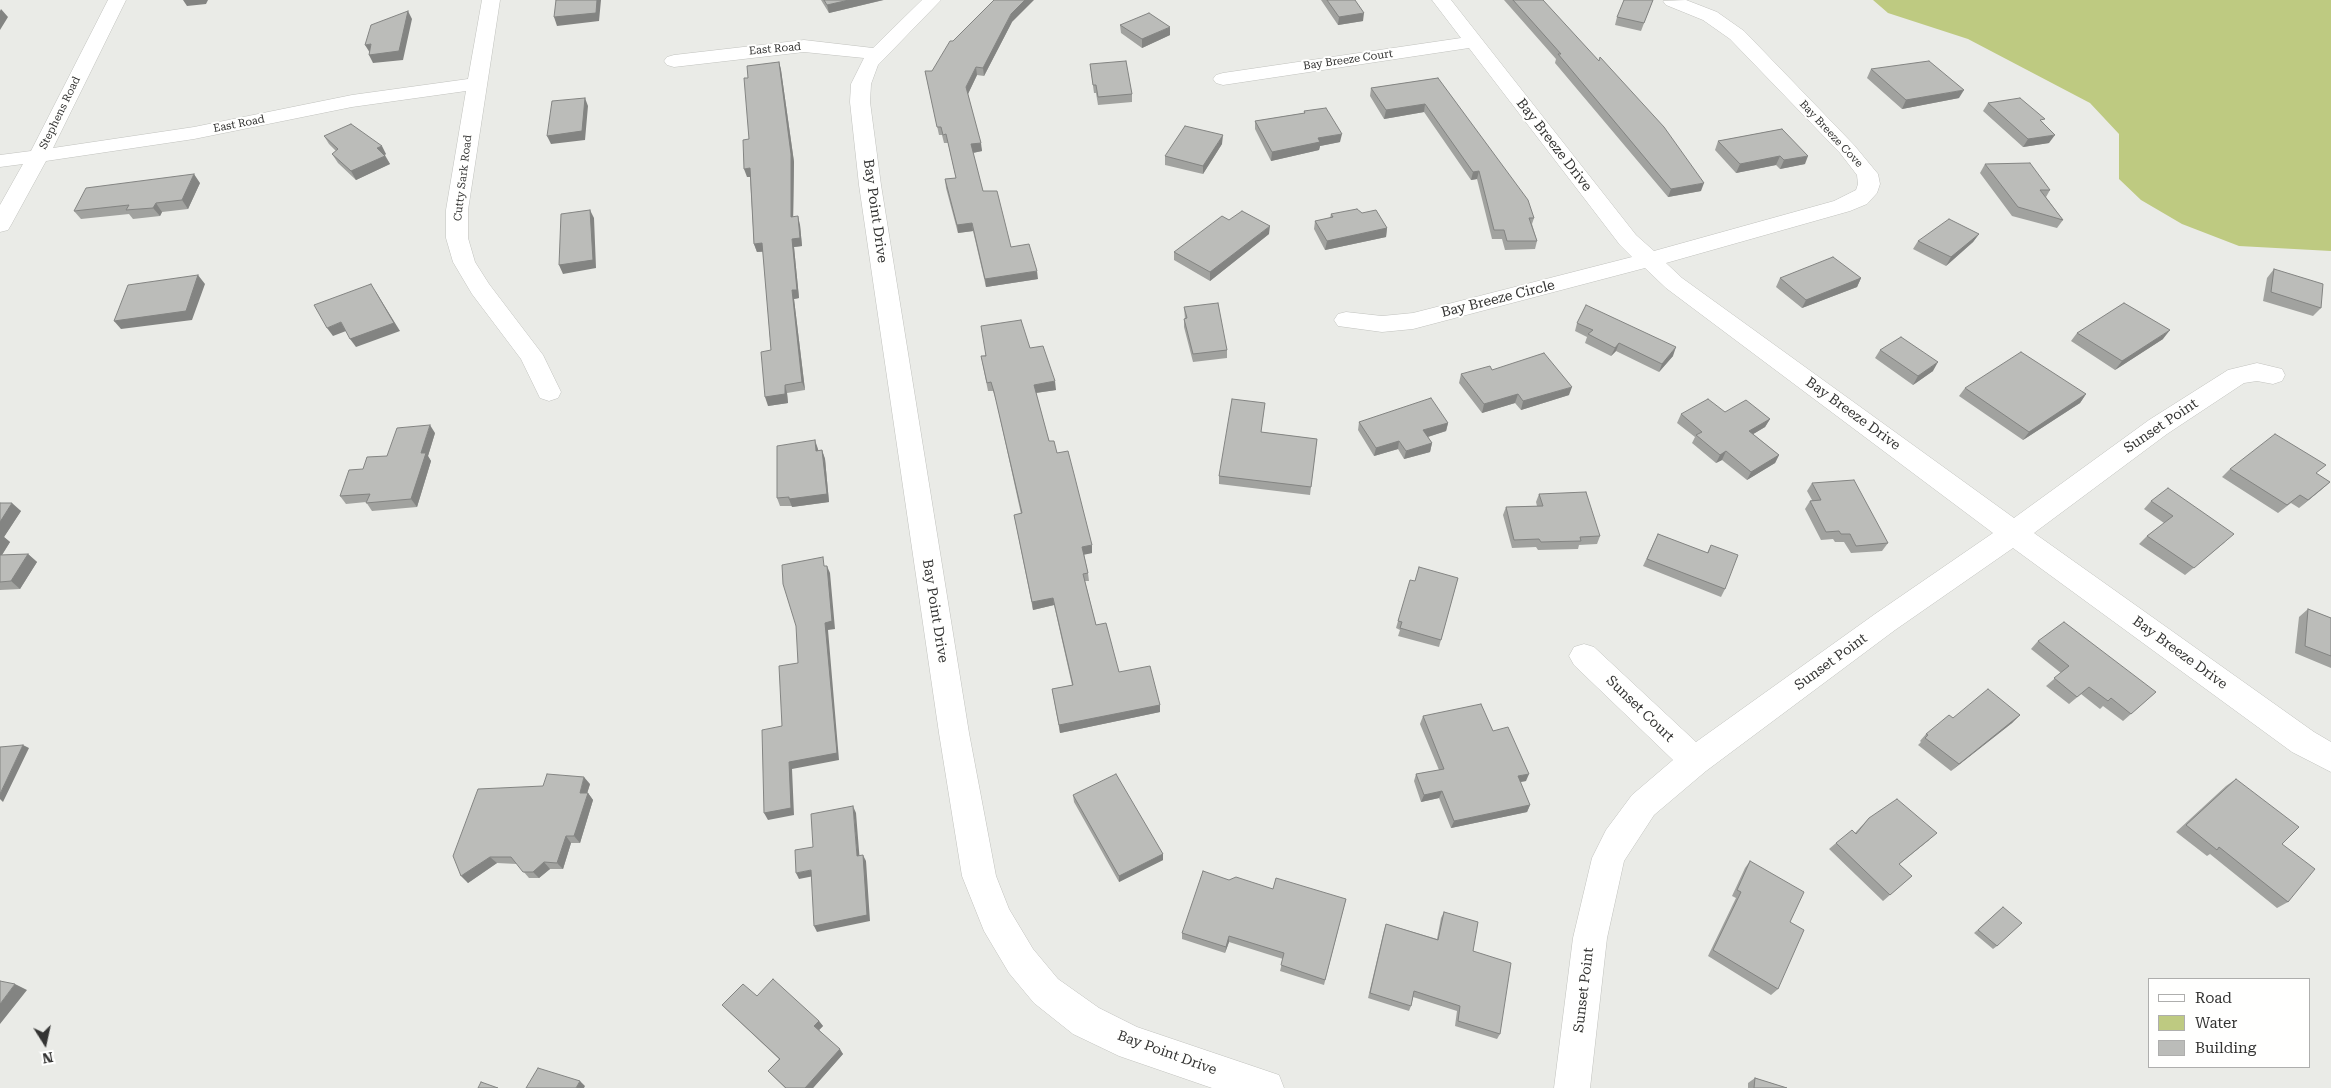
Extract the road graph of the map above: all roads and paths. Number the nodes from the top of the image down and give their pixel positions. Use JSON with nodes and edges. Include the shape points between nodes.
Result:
{"nodes":[{"id":1,"x":118,"y":0,"type":"edge"},
{"id":2,"x":491,"y":0,"type":"edge"},
{"id":3,"x":932,"y":0,"type":"edge"},
{"id":4,"x":1441,"y":0,"type":"edge"},
{"id":5,"x":1672,"y":1,"type":"edge"},
{"id":6,"x":1473,"y":42,"type":"junction"},
{"id":7,"x":877,"y":54,"type":"junction"},
{"id":8,"x":674,"y":60,"type":"dead end"},
{"id":9,"x":1223,"y":79,"type":"dead end"},
{"id":10,"x":477,"y":84,"type":"junction"},
{"id":11,"x":38,"y":157,"type":"junction"},
{"id":12,"x":0,"y":161,"type":"edge"},
{"id":13,"x":0,"y":225,"type":"edge"},
{"id":14,"x":1649,"y":260,"type":"junction"},
{"id":15,"x":1346,"y":320,"type":"dead end"},
{"id":16,"x":2273,"y":375,"type":"dead end"},
{"id":17,"x":549,"y":392,"type":"dead end"},
{"id":18,"x":2015,"y":532,"type":"junction"},
{"id":19,"x":1584,"y":656,"type":"dead end"},
{"id":20,"x":2331,"y":758,"type":"edge"},
{"id":21,"x":1695,"y":761,"type":"junction"},
{"id":22,"x":1266,"y":1088,"type":"edge"},
{"id":23,"x":1572,"y":1088,"type":"edge"}],
"edges":[{"from":1,"to":11,"type":"street","name":"Stephens Road"},
{"from":2,"to":10,"type":"street","name":"Cutty Sark Road"},
{"from":3,"to":7,"type":"street","name":"Bay Point Drive"},
{"from":4,"to":6,"type":"street","name":"Bay Breeze Drive"},
{"from":5,"to":14,"type":"street","name":"Bay Breeze Cove","via":[[1710,16],[1737,35],[1847,149],[1867,174],[1869,184],[1859,199],[1842,206]]},
{"from":6,"to":9,"type":"street","name":"Bay Breeze Court"},
{"from":6,"to":14,"type":"street","name":"Bay Breeze Drive","via":[[1628,240]]},
{"from":7,"to":8,"type":"street","name":"East Road","via":[[804,46]]},
{"from":7,"to":22,"type":"street","name":"Bay Point Drive","via":[[869,63],[861,84],[860,102],[954,733],[979,876],[996,919],[1021,961],[1046,991],[1086,1021],[1132,1043]]},
{"from":10,"to":11,"type":"street","name":"East Road","via":[[352,101],[194,134]]},
{"from":10,"to":17,"type":"street","name":"Cutty Sark Road","via":[[457,210],[457,238],[464,262],[480,289],[531,355]]},
{"from":11,"to":12,"type":"street","name":"East Road"},
{"from":11,"to":13,"type":"street","name":"Stephens Road"},
{"from":14,"to":15,"type":"street","name":"Bay Breeze Circle","via":[[1413,321],[1382,324]]},
{"from":14,"to":18,"type":"street","name":"Bay Breeze Drive","via":[[1674,283],[1776,359]]},
{"from":16,"to":18,"type":"street","name":"Sunset Point","via":[[2257,372],[2237,376],[2158,427]]},
{"from":18,"to":20,"type":"street","name":"Bay Breeze Drive","via":[[2280,725]]},
{"from":18,"to":21,"type":"street","name":"Sunset Point"},
{"from":19,"to":21,"type":"street","name":"Sunset Court"},
{"from":21,"to":23,"type":"street","name":"Sunset Point","via":[[1643,805],[1608,858],[1590,938]]}]}
